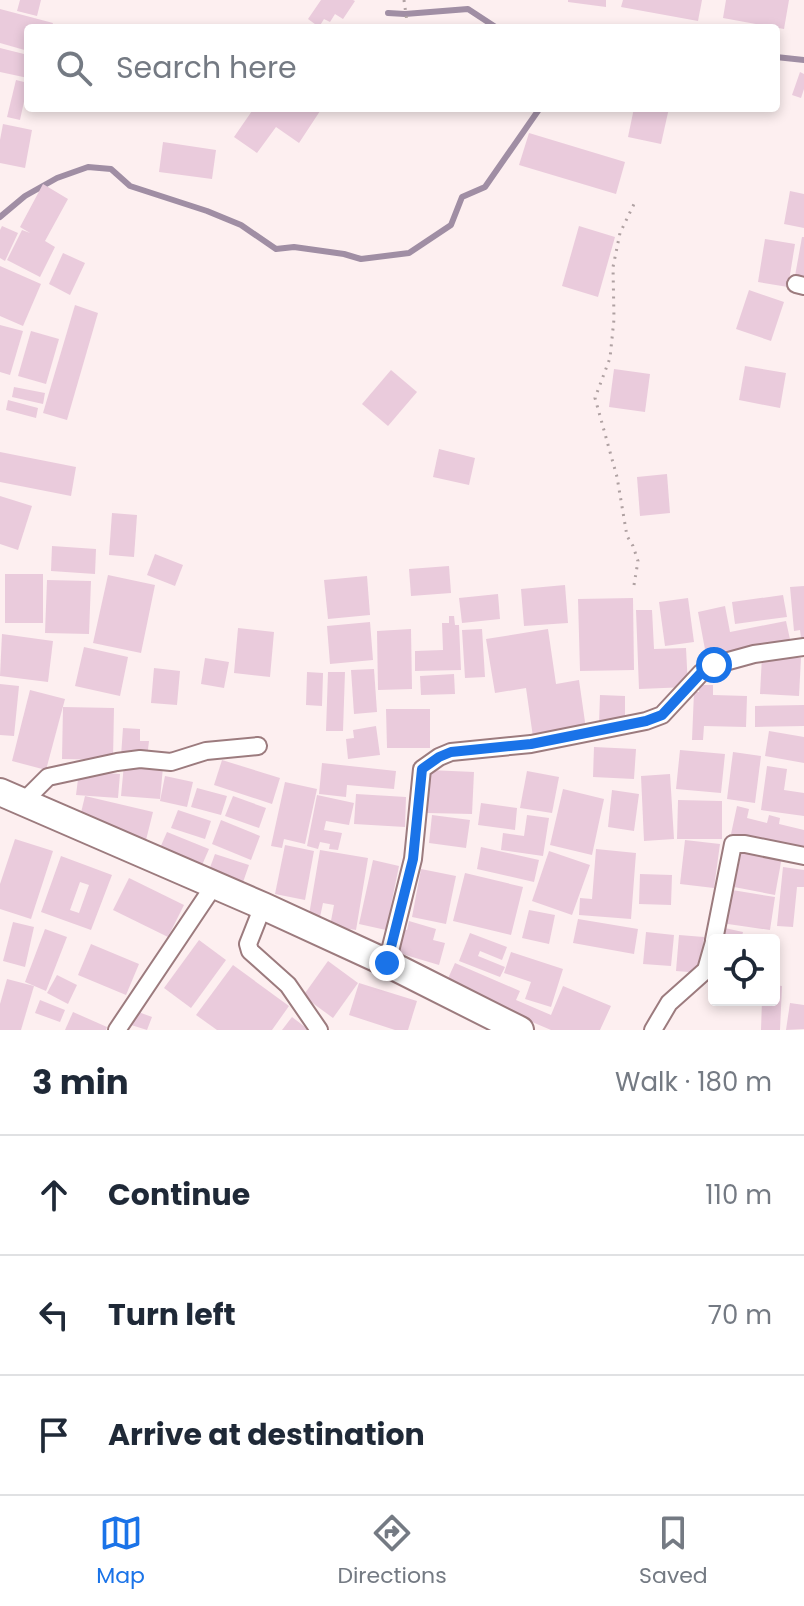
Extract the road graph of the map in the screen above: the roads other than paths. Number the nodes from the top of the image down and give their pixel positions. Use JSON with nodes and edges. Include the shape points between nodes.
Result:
{"nodes":[{"id":1,"x":804,"y":647,"type":"edge"},
{"id":2,"x":258,"y":746,"type":"dead end"},
{"id":3,"x":12,"y":797,"type":"edge"},
{"id":4,"x":804,"y":856,"type":"edge"},
{"id":5,"x":215,"y":884,"type":"junction"},
{"id":6,"x":263,"y":906,"type":"junction"},
{"id":7,"x":715,"y":934,"type":"edge"},
{"id":8,"x":387,"y":963,"type":"junction"},
{"id":9,"x":708,"y":963,"type":"edge"},
{"id":10,"x":117,"y":1030,"type":"edge"},
{"id":11,"x":319,"y":1030,"type":"edge"},
{"id":12,"x":520,"y":1030,"type":"edge"},
{"id":13,"x":653,"y":1030,"type":"edge"}],
"edges":[{"from":1,"to":8,"type":"street","via":[[714,665],[662,715],[646,721],[531,744],[451,752],[422,769],[413,859]]},
{"from":2,"to":3,"type":"street","via":[[206,751],[171,762],[117,762],[48,777]]},
{"from":3,"to":5,"type":"main road"},
{"from":4,"to":7,"type":"street","via":[[733,844]]},
{"from":5,"to":6,"type":"main road"},
{"from":5,"to":10,"type":"street"},
{"from":6,"to":8,"type":"main road"},
{"from":6,"to":11,"type":"street","via":[[250,951],[288,985]]},
{"from":8,"to":12,"type":"main road"},
{"from":9,"to":13,"type":"street","via":[[669,1003]]}]}
